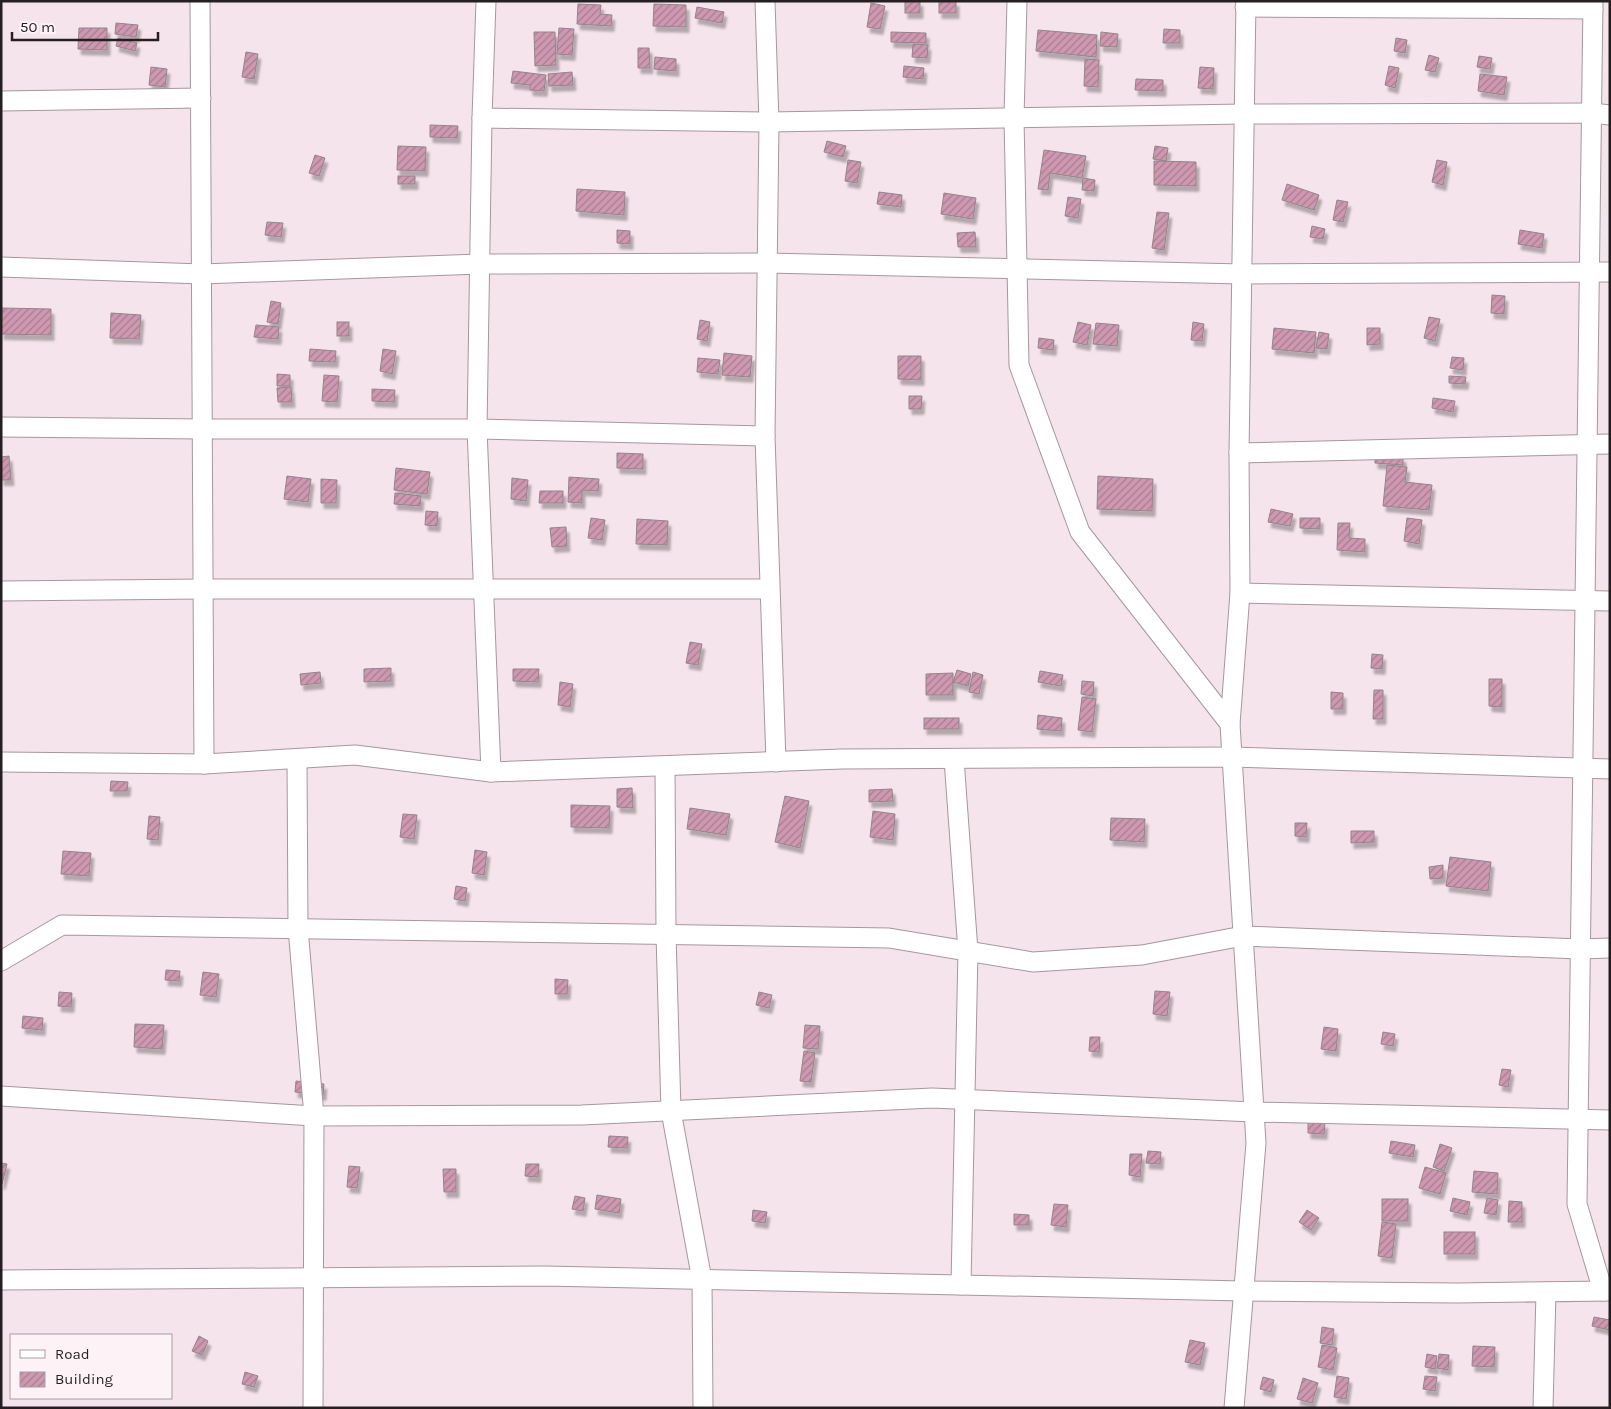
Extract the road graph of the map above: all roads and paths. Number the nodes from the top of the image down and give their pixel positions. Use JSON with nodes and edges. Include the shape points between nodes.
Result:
{"nodes":[{"id":1,"x":200,"y":1,"type":"edge"},
{"id":2,"x":486,"y":1,"type":"edge"},
{"id":3,"x":765,"y":1,"type":"edge"},
{"id":4,"x":1017,"y":1,"type":"edge"},
{"id":5,"x":1246,"y":4,"type":"edge"},
{"id":6,"x":1593,"y":5,"type":"edge"},
{"id":7,"x":201,"y":98,"type":"junction"},
{"id":8,"x":1,"y":101,"type":"edge"},
{"id":9,"x":1244,"y":114,"type":"junction"},
{"id":10,"x":1601,"y":114,"type":"edge"},
{"id":11,"x":482,"y":118,"type":"junction"},
{"id":12,"x":1014,"y":118,"type":"junction"},
{"id":13,"x":769,"y":122,"type":"junction"},
{"id":14,"x":767,"y":263,"type":"junction"},
{"id":15,"x":480,"y":264,"type":"junction"},
{"id":16,"x":1,"y":267,"type":"edge"},
{"id":17,"x":1017,"y":268,"type":"junction"},
{"id":18,"x":1589,"y":272,"type":"junction"},
{"id":19,"x":1610,"y":272,"type":"edge"},
{"id":20,"x":202,"y":274,"type":"junction"},
{"id":21,"x":1242,"y":274,"type":"junction"},
{"id":22,"x":1,"y":426,"type":"edge"},
{"id":23,"x":203,"y":429,"type":"junction"},
{"id":24,"x":477,"y":429,"type":"junction"},
{"id":25,"x":766,"y":436,"type":"junction"},
{"id":26,"x":1587,"y":444,"type":"junction"},
{"id":27,"x":1610,"y":444,"type":"edge"},
{"id":28,"x":1239,"y":453,"type":"junction"},
{"id":29,"x":203,"y":589,"type":"junction"},
{"id":30,"x":483,"y":589,"type":"junction"},
{"id":31,"x":770,"y":589,"type":"junction"},
{"id":32,"x":1,"y":591,"type":"edge"},
{"id":33,"x":1240,"y":593,"type":"junction"},
{"id":34,"x":1585,"y":600,"type":"junction"},
{"id":35,"x":1610,"y":601,"type":"edge"},
{"id":36,"x":1230,"y":724,"type":"junction"},
{"id":37,"x":1232,"y":757,"type":"junction"},
{"id":38,"x":297,"y":758,"type":"junction"},
{"id":39,"x":954,"y":759,"type":"junction"},
{"id":40,"x":1,"y":762,"type":"edge"},
{"id":41,"x":776,"y":762,"type":"junction"},
{"id":42,"x":204,"y":764,"type":"junction"},
{"id":43,"x":665,"y":766,"type":"junction"},
{"id":44,"x":1583,"y":768,"type":"junction"},
{"id":45,"x":1610,"y":769,"type":"edge"},
{"id":46,"x":491,"y":772,"type":"junction"},
{"id":47,"x":298,"y":928,"type":"junction"},
{"id":48,"x":666,"y":934,"type":"junction"},
{"id":49,"x":1243,"y":936,"type":"junction"},
{"id":50,"x":1610,"y":948,"type":"edge"},
{"id":51,"x":1580,"y":949,"type":"junction"},
{"id":52,"x":968,"y":951,"type":"junction"},
{"id":53,"x":1,"y":961,"type":"edge"},
{"id":54,"x":1,"y":1096,"type":"edge"},
{"id":55,"x":966,"y":1099,"type":"junction"},
{"id":56,"x":671,"y":1110,"type":"junction"},
{"id":57,"x":1254,"y":1112,"type":"junction"},
{"id":58,"x":314,"y":1116,"type":"junction"},
{"id":59,"x":1578,"y":1120,"type":"junction"},
{"id":60,"x":1610,"y":1120,"type":"edge"},
{"id":61,"x":314,"y":1278,"type":"junction"},
{"id":62,"x":1,"y":1280,"type":"edge"},
{"id":63,"x":702,"y":1280,"type":"junction"},
{"id":64,"x":961,"y":1285,"type":"junction"},
{"id":65,"x":1244,"y":1291,"type":"junction"},
{"id":66,"x":1607,"y":1291,"type":"edge"},
{"id":67,"x":1546,"y":1292,"type":"junction"},
{"id":68,"x":313,"y":1408,"type":"edge"},
{"id":69,"x":703,"y":1408,"type":"edge"},
{"id":70,"x":1234,"y":1408,"type":"edge"},
{"id":71,"x":1543,"y":1408,"type":"edge"}],
"edges":[{"from":1,"to":7,"type":"street"},
{"from":2,"to":11,"type":"street"},
{"from":3,"to":13,"type":"street"},
{"from":4,"to":12,"type":"street"},
{"from":5,"to":6,"type":"street"},
{"from":5,"to":9,"type":"street"},
{"from":6,"to":10,"type":"street"},
{"from":7,"to":8,"type":"street"},
{"from":7,"to":20,"type":"street"},
{"from":9,"to":10,"type":"street"},
{"from":9,"to":12,"type":"street"},
{"from":9,"to":21,"type":"street"},
{"from":10,"to":18,"type":"street"},
{"from":11,"to":13,"type":"street"},
{"from":11,"to":15,"type":"street"},
{"from":12,"to":13,"type":"street"},
{"from":12,"to":17,"type":"street"},
{"from":13,"to":14,"type":"street"},
{"from":14,"to":15,"type":"street"},
{"from":14,"to":17,"type":"street"},
{"from":14,"to":25,"type":"street"},
{"from":15,"to":20,"type":"street"},
{"from":15,"to":24,"type":"street"},
{"from":16,"to":20,"type":"street"},
{"from":17,"to":21,"type":"street"},
{"from":17,"to":36,"type":"street","via":[[1019,365],[1080,532]]},
{"from":18,"to":19,"type":"street"},
{"from":18,"to":21,"type":"street"},
{"from":18,"to":26,"type":"street"},
{"from":20,"to":23,"type":"street"},
{"from":21,"to":28,"type":"street"},
{"from":22,"to":23,"type":"street"},
{"from":23,"to":24,"type":"street"},
{"from":23,"to":29,"type":"street"},
{"from":24,"to":25,"type":"street"},
{"from":24,"to":30,"type":"street"},
{"from":25,"to":31,"type":"street"},
{"from":26,"to":27,"type":"street"},
{"from":26,"to":28,"type":"street"},
{"from":26,"to":34,"type":"street"},
{"from":28,"to":33,"type":"street"},
{"from":29,"to":30,"type":"street"},
{"from":29,"to":32,"type":"street"},
{"from":29,"to":42,"type":"street"},
{"from":30,"to":31,"type":"street"},
{"from":30,"to":46,"type":"street"},
{"from":31,"to":41,"type":"street"},
{"from":33,"to":34,"type":"street"},
{"from":33,"to":36,"type":"street"},
{"from":34,"to":35,"type":"street"},
{"from":34,"to":44,"type":"street"},
{"from":36,"to":37,"type":"street"},
{"from":37,"to":39,"type":"street"},
{"from":37,"to":44,"type":"street"},
{"from":37,"to":49,"type":"street"},
{"from":38,"to":42,"type":"street"},
{"from":38,"to":46,"type":"street","via":[[355,755]]},
{"from":38,"to":47,"type":"street"},
{"from":39,"to":41,"type":"street"},
{"from":39,"to":52,"type":"street"},
{"from":40,"to":42,"type":"street"},
{"from":41,"to":43,"type":"street"},
{"from":43,"to":46,"type":"street"},
{"from":43,"to":48,"type":"street"},
{"from":44,"to":45,"type":"street"},
{"from":44,"to":51,"type":"street"},
{"from":47,"to":48,"type":"street"},
{"from":47,"to":53,"type":"street","via":[[62,925]]},
{"from":47,"to":58,"type":"street"},
{"from":48,"to":52,"type":"street","via":[[889,938]]},
{"from":48,"to":56,"type":"street"},
{"from":49,"to":51,"type":"street"},
{"from":49,"to":52,"type":"street","via":[[1142,955],[1033,962]]},
{"from":49,"to":57,"type":"street"},
{"from":50,"to":51,"type":"street"},
{"from":51,"to":59,"type":"street"},
{"from":52,"to":55,"type":"street"},
{"from":54,"to":58,"type":"street"},
{"from":55,"to":56,"type":"street"},
{"from":55,"to":57,"type":"street"},
{"from":55,"to":64,"type":"street"},
{"from":56,"to":58,"type":"street","via":[[582,1115]]},
{"from":56,"to":63,"type":"street"},
{"from":57,"to":59,"type":"street"},
{"from":57,"to":65,"type":"street","via":[[1256,1144]]},
{"from":58,"to":61,"type":"street"},
{"from":59,"to":60,"type":"street"},
{"from":59,"to":66,"type":"street","via":[[1577,1204]]},
{"from":61,"to":62,"type":"street"},
{"from":61,"to":63,"type":"street","via":[[545,1276]]},
{"from":61,"to":68,"type":"street"},
{"from":63,"to":64,"type":"street"},
{"from":63,"to":69,"type":"street"},
{"from":64,"to":65,"type":"street"},
{"from":65,"to":67,"type":"street"},
{"from":65,"to":70,"type":"street"},
{"from":66,"to":67,"type":"street"},
{"from":67,"to":71,"type":"street"}]}
